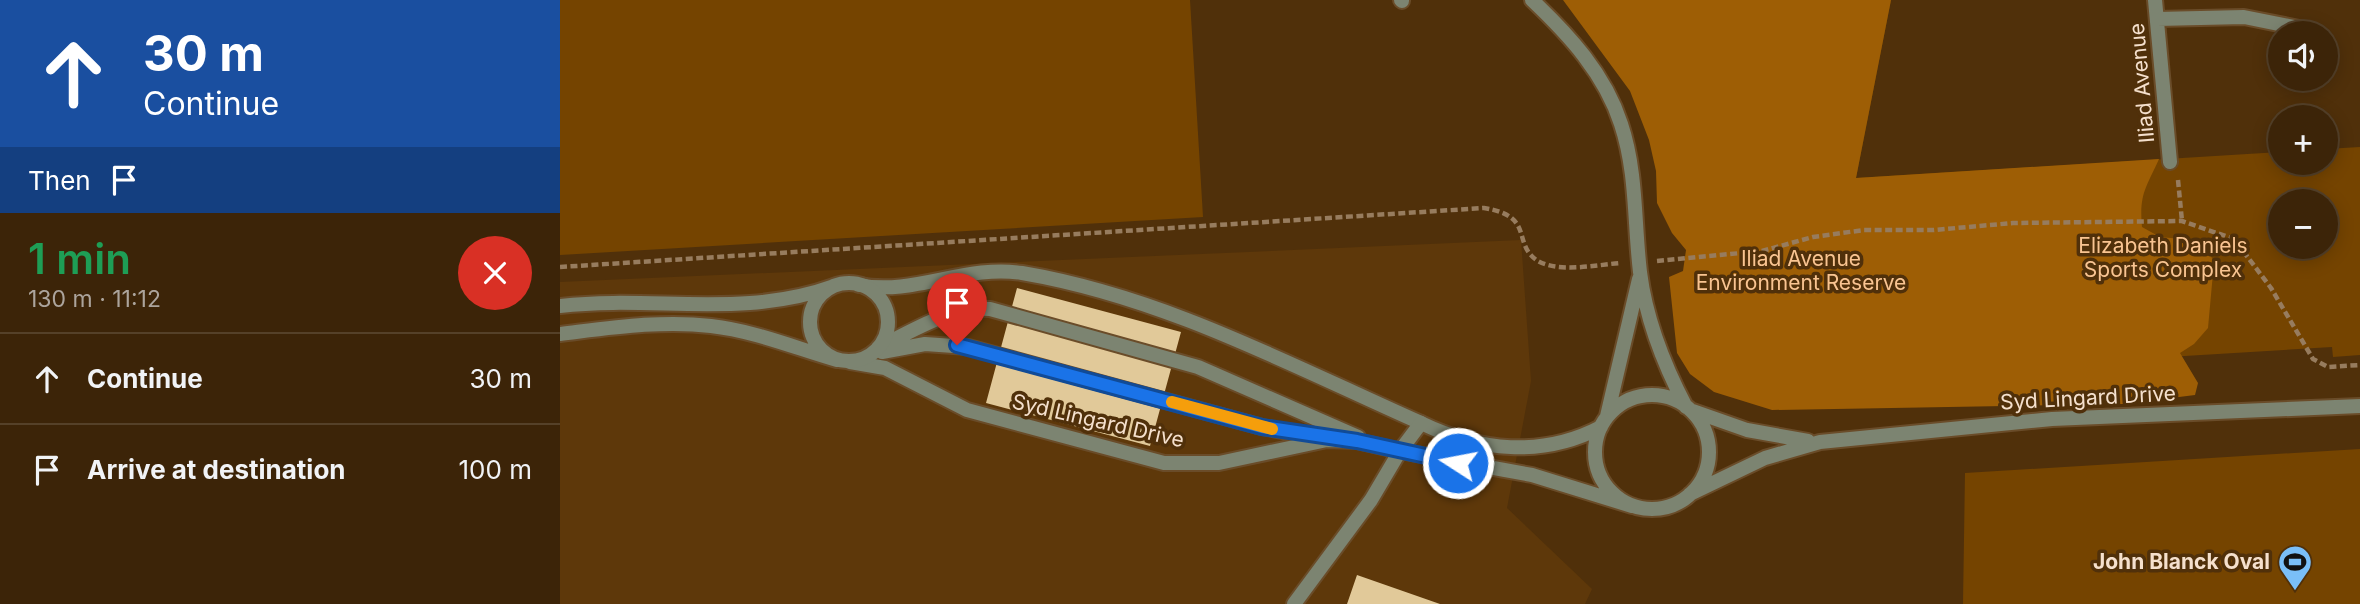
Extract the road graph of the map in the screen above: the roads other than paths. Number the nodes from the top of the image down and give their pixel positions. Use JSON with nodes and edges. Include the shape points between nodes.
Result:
{"nodes":[{"id":1,"x":1532,"y":0,"type":"edge"},
{"id":2,"x":2155,"y":0,"type":"edge"},
{"id":3,"x":2157,"y":19,"type":"junction"},
{"id":4,"x":2268,"y":21,"type":"edge"},
{"id":5,"x":2170,"y":162,"type":"road end"},
{"id":6,"x":1640,"y":274,"type":"junction"},
{"id":7,"x":859,"y":285,"type":"junction"},
{"id":8,"x":834,"y":286,"type":"junction"},
{"id":9,"x":560,"y":306,"type":"edge"},
{"id":10,"x":560,"y":334,"type":"edge"},
{"id":11,"x":874,"y":352,"type":"junction"},
{"id":12,"x":843,"y":361,"type":"junction"},
{"id":13,"x":2360,"y":406,"type":"edge"},
{"id":14,"x":1689,"y":409,"type":"junction"},
{"id":15,"x":1420,"y":423,"type":"junction"},
{"id":16,"x":1604,"y":423,"type":"junction"},
{"id":17,"x":1340,"y":440,"type":"junction"},
{"id":18,"x":1820,"y":442,"type":"junction"},
{"id":19,"x":1382,"y":447,"type":"junction"},
{"id":20,"x":1400,"y":451,"type":"junction"},
{"id":21,"x":1690,"y":494,"type":"junction"},
{"id":22,"x":1632,"y":506,"type":"junction"},
{"id":23,"x":1294,"y":604,"type":"edge"}],
"edges":[{"from":1,"to":6,"type":"street","via":[[1584,55],[1621,123],[1634,187]]},
{"from":2,"to":3,"type":"street","name":"Iliad Avenue"},
{"from":3,"to":4,"type":"street","via":[[2244,16]]},
{"from":3,"to":5,"type":"street","name":"Iliad Avenue"},
{"from":6,"to":14,"type":"street","via":[[1660,355]]},
{"from":6,"to":16,"type":"street"},
{"from":7,"to":8,"type":"street"},
{"from":7,"to":11,"type":"street","via":[[876,294],[886,311],[887,330]]},
{"from":7,"to":15,"type":"street","via":[[894,289],[948,276],[998,271],[1045,278],[1201,323]]},
{"from":8,"to":9,"type":"street","via":[[756,305]]},
{"from":8,"to":12,"type":"street","via":[[815,302],[810,327],[820,350]]},
{"from":10,"to":12,"type":"street","name":"Syd Lingard Drive","via":[[649,325],[710,326]]},
{"from":11,"to":12,"type":"street"},
{"from":11,"to":17,"type":"street","via":[[925,344],[957,345],[1262,427]]},
{"from":11,"to":19,"type":"street","via":[[947,316],[990,309],[1198,367]]},
{"from":12,"to":17,"type":"street","name":"Syd Lingard Drive","via":[[885,368],[974,412],[1164,463],[1219,463],[1293,445]]},
{"from":13,"to":18,"type":"street","name":"Syd Lingard Drive","via":[[2052,419]]},
{"from":14,"to":16,"type":"street","via":[[1664,396],[1642,396],[1622,404]]},
{"from":14,"to":18,"type":"street","name":"Syd Lingard Drive","via":[[1747,430]]},
{"from":14,"to":21,"type":"street","via":[[1704,428],[1709,448],[1703,478]]},
{"from":15,"to":16,"type":"street","via":[[1469,442],[1508,448],[1560,443]]},
{"from":15,"to":20,"type":"street"},
{"from":16,"to":22,"type":"street","via":[[1596,448],[1598,469],[1614,495]]},
{"from":17,"to":19,"type":"street","name":"Syd Lingard Drive"},
{"from":18,"to":21,"type":"street","name":"Syd Lingard Drive","via":[[1765,458]]},
{"from":19,"to":20,"type":"street","name":"Syd Lingard Drive"},
{"from":20,"to":22,"type":"street","name":"Syd Lingard Drive","via":[[1532,475]]},
{"from":20,"to":23,"type":"street","via":[[1371,500]]},
{"from":21,"to":22,"type":"street","via":[[1663,508]]}]}
